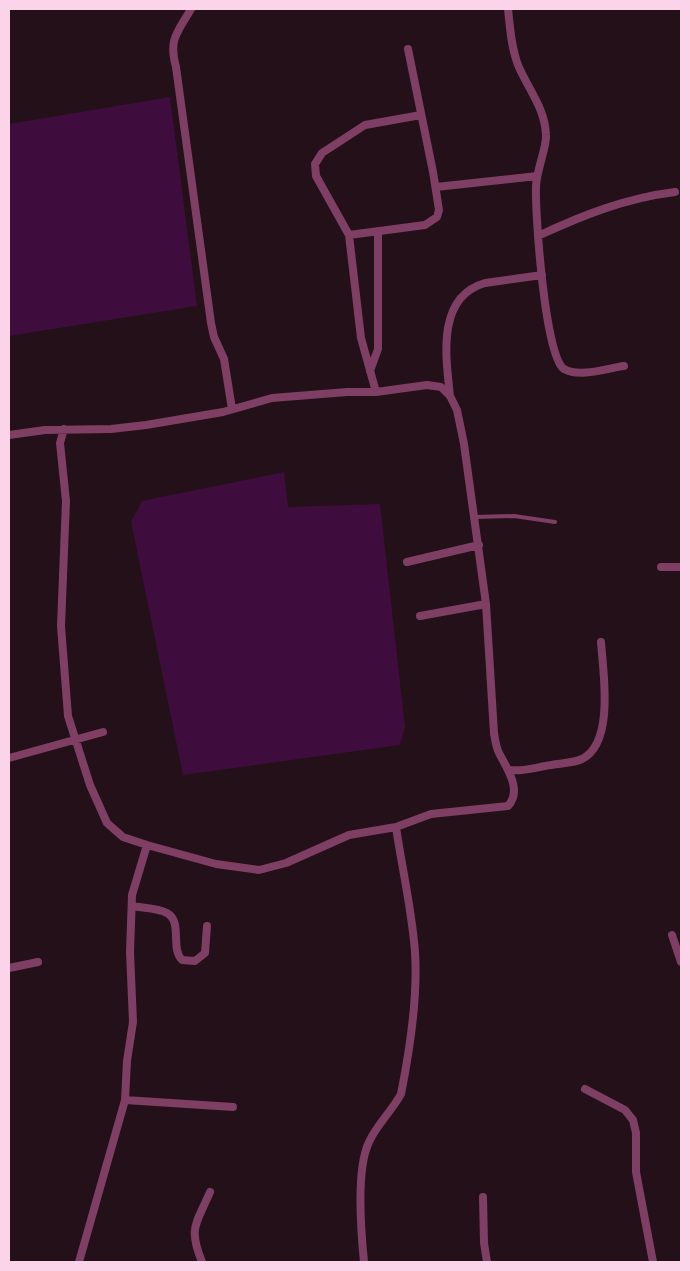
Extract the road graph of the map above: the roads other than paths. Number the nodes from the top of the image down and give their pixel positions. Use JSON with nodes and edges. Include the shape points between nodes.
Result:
{"nodes":[{"id":1,"x":191,"y":9,"type":"edge"},
{"id":2,"x":508,"y":9,"type":"edge"},
{"id":3,"x":408,"y":49,"type":"dead end"},
{"id":4,"x":422,"y":115,"type":"junction"},
{"id":5,"x":537,"y":176,"type":"junction"},
{"id":6,"x":436,"y":187,"type":"junction"},
{"id":7,"x":675,"y":192,"type":"dead end"},
{"id":8,"x":378,"y":231,"type":"junction"},
{"id":9,"x":349,"y":235,"type":"junction"},
{"id":10,"x":538,"y":236,"type":"junction"},
{"id":11,"x":542,"y":275,"type":"junction"},
{"id":12,"x":624,"y":366,"type":"dead end"},
{"id":13,"x":370,"y":371,"type":"junction"},
{"id":14,"x":376,"y":392,"type":"junction"},
{"id":15,"x":450,"y":396,"type":"junction"},
{"id":16,"x":232,"y":409,"type":"junction"},
{"id":17,"x":64,"y":429,"type":"junction"},
{"id":18,"x":9,"y":435,"type":"edge"},
{"id":19,"x":475,"y":517,"type":"junction"},
{"id":20,"x":555,"y":522,"type":"dead end"},
{"id":21,"x":479,"y":545,"type":"junction"},
{"id":22,"x":408,"y":562,"type":"dead end"},
{"id":23,"x":661,"y":567,"type":"dead end"},
{"id":24,"x":681,"y":567,"type":"edge"},
{"id":25,"x":486,"y":604,"type":"junction"},
{"id":26,"x":420,"y":616,"type":"dead end"},
{"id":27,"x":600,"y":642,"type":"dead end"},
{"id":28,"x":103,"y":732,"type":"dead end"},
{"id":29,"x":75,"y":740,"type":"junction"},
{"id":30,"x":9,"y":758,"type":"edge"},
{"id":31,"x":510,"y":770,"type":"junction"},
{"id":32,"x":396,"y":827,"type":"junction"},
{"id":33,"x":147,"y":845,"type":"junction"},
{"id":34,"x":132,"y":906,"type":"junction"},
{"id":35,"x":208,"y":926,"type":"dead end"},
{"id":36,"x":672,"y":935,"type":"dead end"},
{"id":37,"x":38,"y":962,"type":"dead end"},
{"id":38,"x":681,"y":962,"type":"edge"},
{"id":39,"x":9,"y":968,"type":"edge"},
{"id":40,"x":585,"y":1089,"type":"dead end"},
{"id":41,"x":125,"y":1100,"type":"junction"},
{"id":42,"x":233,"y":1107,"type":"dead end"},
{"id":43,"x":210,"y":1192,"type":"dead end"},
{"id":44,"x":483,"y":1197,"type":"dead end"},
{"id":45,"x":79,"y":1262,"type":"edge"},
{"id":46,"x":202,"y":1262,"type":"edge"},
{"id":47,"x":364,"y":1262,"type":"edge"},
{"id":48,"x":487,"y":1262,"type":"edge"},
{"id":49,"x":653,"y":1262,"type":"edge"}],
"edges":[{"from":1,"to":16,"type":"street","via":[[174,39],[172,53],[178,76],[211,323],[224,359]]},
{"from":2,"to":5,"type":"street","via":[[518,65],[535,96],[547,137]]},
{"from":3,"to":4,"type":"street"},
{"from":4,"to":6,"type":"street"},
{"from":4,"to":9,"type":"street","via":[[365,125],[317,158],[316,176]]},
{"from":5,"to":6,"type":"street"},
{"from":5,"to":10,"type":"street"},
{"from":6,"to":8,"type":"street","via":[[439,210],[434,220],[425,225]]},
{"from":7,"to":10,"type":"street","via":[[634,198]]},
{"from":8,"to":9,"type":"street"},
{"from":8,"to":13,"type":"street","via":[[378,349]]},
{"from":9,"to":13,"type":"street","via":[[361,338]]},
{"from":10,"to":11,"type":"street"},
{"from":11,"to":12,"type":"street","via":[[554,347],[563,368],[579,372]]},
{"from":11,"to":15,"type":"street","via":[[477,285],[461,298],[449,324],[445,344]]},
{"from":13,"to":14,"type":"street"},
{"from":14,"to":15,"type":"street","via":[[427,385],[441,388]]},
{"from":14,"to":16,"type":"street","via":[[272,398]]},
{"from":15,"to":19,"type":"street","via":[[457,410]]},
{"from":16,"to":17,"type":"street","via":[[128,427]]},
{"from":17,"to":18,"type":"street"},
{"from":17,"to":29,"type":"street","via":[[60,443],[66,501],[60,626],[64,689]]},
{"from":19,"to":20,"type":"lane","via":[[514,516]]},
{"from":19,"to":21,"type":"street"},
{"from":21,"to":22,"type":"street"},
{"from":21,"to":25,"type":"street"},
{"from":23,"to":24,"type":"street"},
{"from":25,"to":26,"type":"street"},
{"from":25,"to":31,"type":"street","via":[[494,733],[498,752]]},
{"from":27,"to":31,"type":"street","via":[[604,714],[592,750],[577,760],[521,771]]},
{"from":28,"to":29,"type":"street"},
{"from":29,"to":30,"type":"street"},
{"from":29,"to":33,"type":"street","via":[[107,823],[123,838]]},
{"from":31,"to":32,"type":"street","via":[[513,796],[508,806],[432,814]]},
{"from":32,"to":33,"type":"street","via":[[349,835],[286,863],[258,870],[223,865]]},
{"from":32,"to":47,"type":"street","via":[[413,931],[414,995],[401,1094],[364,1152]]},
{"from":33,"to":34,"type":"street"},
{"from":34,"to":35,"type":"street","via":[[166,912],[171,916],[176,951],[182,960],[202,958]]},
{"from":34,"to":41,"type":"street","via":[[133,1022]]},
{"from":36,"to":38,"type":"street"},
{"from":37,"to":39,"type":"street"},
{"from":40,"to":49,"type":"street","via":[[625,1110],[633,1120],[636,1172]]},
{"from":41,"to":42,"type":"street"},
{"from":41,"to":45,"type":"street"},
{"from":43,"to":46,"type":"street","via":[[194,1230]]},
{"from":44,"to":48,"type":"street"}]}
